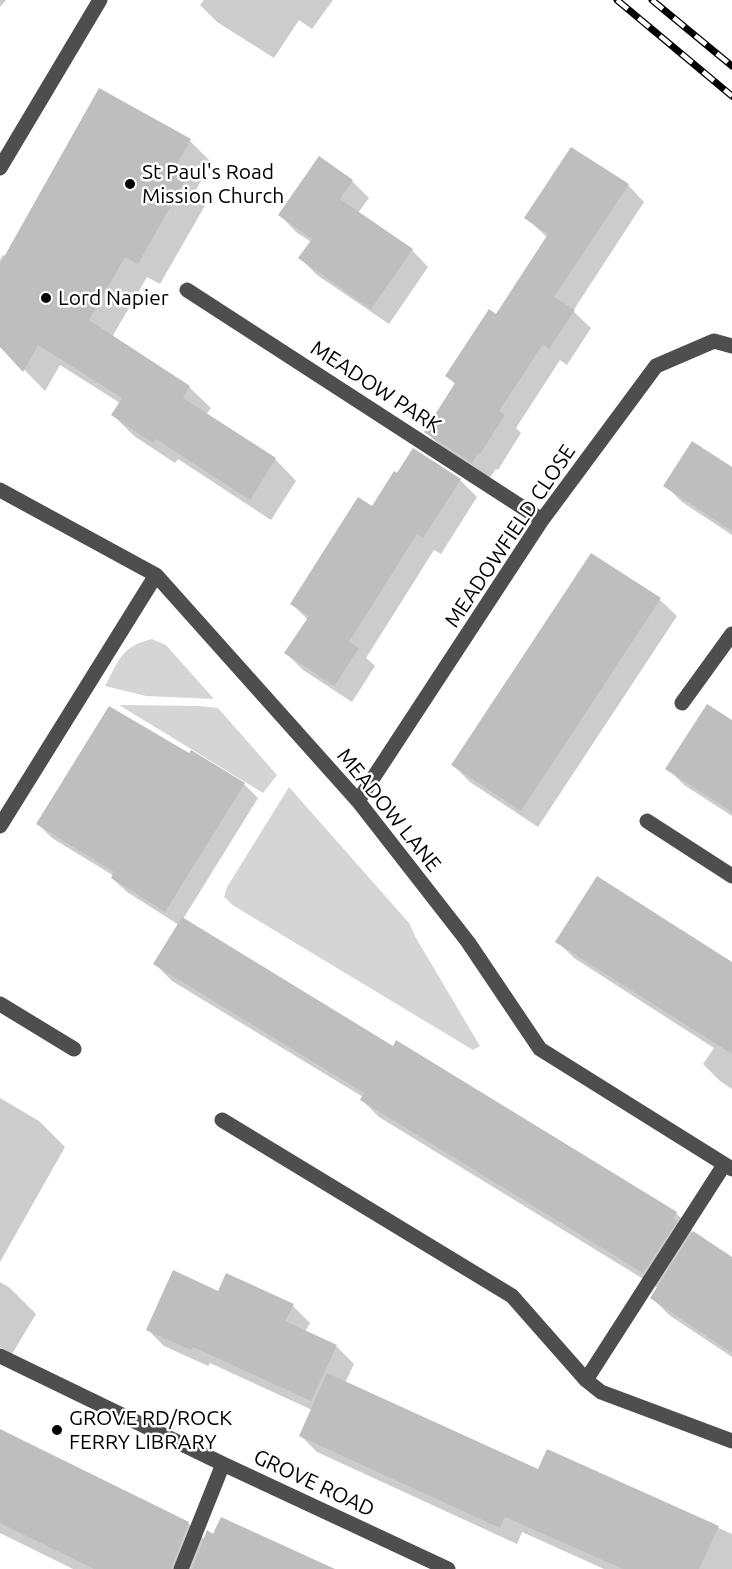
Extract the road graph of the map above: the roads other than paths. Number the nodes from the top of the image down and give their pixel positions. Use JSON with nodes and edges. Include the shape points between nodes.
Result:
{"nodes":[{"id":1,"x":100,"y":0,"type":"edge"},
{"id":2,"x":0,"y":168,"type":"edge"},
{"id":3,"x":187,"y":290,"type":"dead end"},
{"id":4,"x":732,"y":346,"type":"edge"},
{"id":5,"x":0,"y":490,"type":"edge"},
{"id":6,"x":542,"y":520,"type":"junction"},
{"id":7,"x":156,"y":575,"type":"junction"},
{"id":8,"x":732,"y":634,"type":"edge"},
{"id":9,"x":682,"y":703,"type":"dead end"},
{"id":10,"x":358,"y":801,"type":"junction"},
{"id":11,"x":647,"y":821,"type":"dead end"},
{"id":12,"x":0,"y":826,"type":"edge"},
{"id":13,"x":732,"y":876,"type":"edge"},
{"id":14,"x":0,"y":1005,"type":"edge"},
{"id":15,"x":74,"y":1049,"type":"dead end"},
{"id":16,"x":222,"y":1120,"type":"dead end"},
{"id":17,"x":728,"y":1167,"type":"edge"},
{"id":18,"x":0,"y":1356,"type":"edge"},
{"id":19,"x":586,"y":1380,"type":"junction"},
{"id":20,"x":732,"y":1441,"type":"edge"},
{"id":21,"x":223,"y":1464,"type":"junction"},
{"id":22,"x":181,"y":1569,"type":"edge"},
{"id":23,"x":448,"y":1569,"type":"edge"}],
"edges":[{"from":1,"to":2,"type":"street"},
{"from":3,"to":6,"type":"street","name":"MEADOW PARK"},
{"from":4,"to":6,"type":"street","name":"MEADOWFIELD CLOSE","via":[[714,341],[656,366]]},
{"from":5,"to":7,"type":"street","name":"MEADOW LANE"},
{"from":6,"to":10,"type":"street","name":"MEADOWFIELD CLOSE"},
{"from":7,"to":10,"type":"street","name":"MEADOW LANE"},
{"from":7,"to":12,"type":"street"},
{"from":8,"to":9,"type":"street"},
{"from":10,"to":17,"type":"street","name":"MEADOW LANE","via":[[468,942],[540,1049]]},
{"from":11,"to":13,"type":"street"},
{"from":14,"to":15,"type":"street"},
{"from":16,"to":19,"type":"street","via":[[512,1296]]},
{"from":17,"to":19,"type":"street"},
{"from":18,"to":21,"type":"street","name":"GROVE ROAD"},
{"from":19,"to":20,"type":"street","via":[[601,1392]]},
{"from":21,"to":22,"type":"street"},
{"from":21,"to":23,"type":"street","name":"GROVE ROAD"}]}
